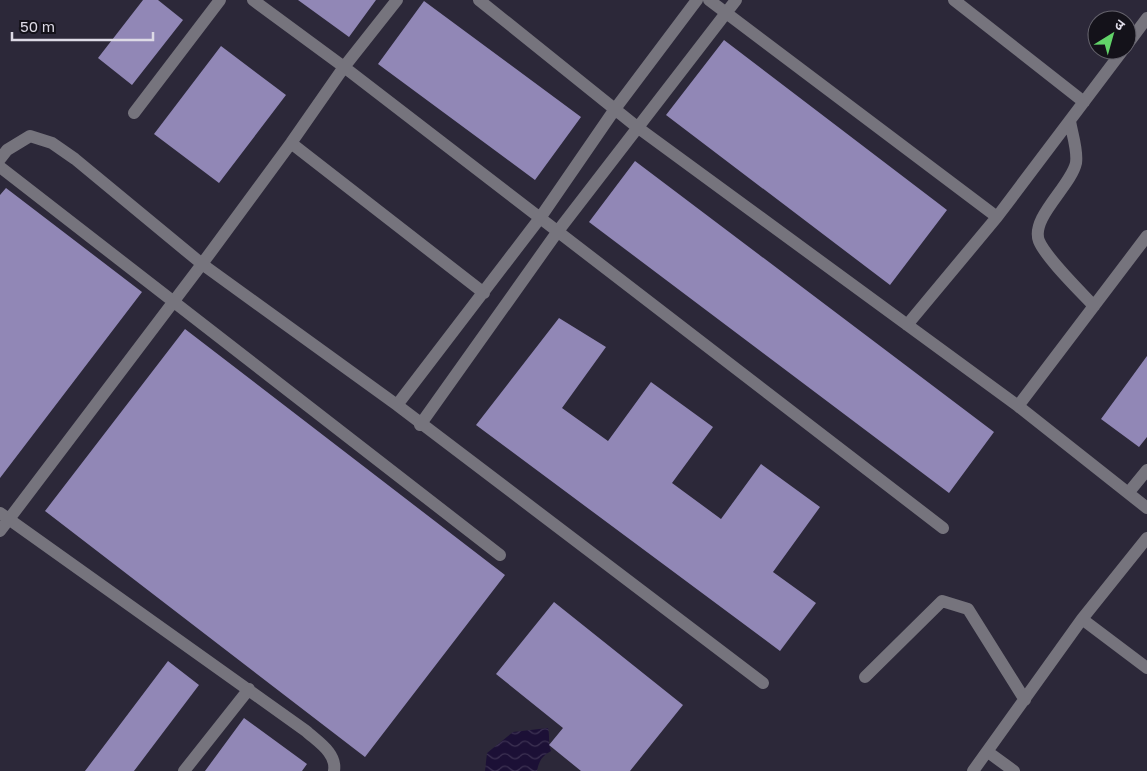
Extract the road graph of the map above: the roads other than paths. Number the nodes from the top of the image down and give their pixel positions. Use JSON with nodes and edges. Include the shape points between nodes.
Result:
{"nodes":[{"id":1,"x":220,"y":0,"type":"edge"},
{"id":2,"x":253,"y":0,"type":"edge"},
{"id":3,"x":397,"y":0,"type":"edge"},
{"id":4,"x":479,"y":0,"type":"edge"},
{"id":5,"x":697,"y":0,"type":"edge"},
{"id":6,"x":709,"y":0,"type":"edge"},
{"id":7,"x":736,"y":0,"type":"edge"},
{"id":8,"x":954,"y":0,"type":"edge"},
{"id":9,"x":726,"y":13,"type":"junction"},
{"id":10,"x":1147,"y":18,"type":"edge"},
{"id":11,"x":1137,"y":32,"type":"edge"},
{"id":12,"x":1116,"y":60,"type":"edge"},
{"id":13,"x":344,"y":67,"type":"junction"},
{"id":14,"x":1084,"y":102,"type":"junction"},
{"id":15,"x":615,"y":109,"type":"junction"},
{"id":16,"x":134,"y":113,"type":"dead end"},
{"id":17,"x":1070,"y":121,"type":"junction"},
{"id":18,"x":637,"y":128,"type":"junction"},
{"id":19,"x":291,"y":143,"type":"junction"},
{"id":20,"x":0,"y":159,"type":"edge"},
{"id":21,"x":0,"y":167,"type":"edge"},
{"id":22,"x":997,"y":217,"type":"junction"},
{"id":23,"x":540,"y":218,"type":"junction"},
{"id":24,"x":558,"y":231,"type":"junction"},
{"id":25,"x":1147,"y":236,"type":"edge"},
{"id":26,"x":202,"y":264,"type":"junction"},
{"id":27,"x":484,"y":293,"type":"junction"},
{"id":28,"x":174,"y":301,"type":"junction"},
{"id":29,"x":1094,"y":306,"type":"junction"},
{"id":30,"x":907,"y":325,"type":"junction"},
{"id":31,"x":397,"y":405,"type":"junction"},
{"id":32,"x":1018,"y":406,"type":"junction"},
{"id":33,"x":420,"y":425,"type":"junction"},
{"id":34,"x":1147,"y":470,"type":"edge"},
{"id":35,"x":1130,"y":492,"type":"junction"},
{"id":36,"x":1147,"y":508,"type":"edge"},
{"id":37,"x":4,"y":517,"type":"edge"},
{"id":38,"x":943,"y":528,"type":"dead end"},
{"id":39,"x":0,"y":531,"type":"edge"},
{"id":40,"x":1147,"y":538,"type":"edge"},
{"id":41,"x":500,"y":555,"type":"dead end"},
{"id":42,"x":1082,"y":619,"type":"junction"},
{"id":43,"x":1147,"y":668,"type":"edge"},
{"id":44,"x":865,"y":677,"type":"dead end"},
{"id":45,"x":763,"y":683,"type":"dead end"},
{"id":46,"x":249,"y":689,"type":"junction"},
{"id":47,"x":1025,"y":700,"type":"junction"},
{"id":48,"x":988,"y":752,"type":"junction"},
{"id":49,"x":184,"y":771,"type":"edge"},
{"id":50,"x":334,"y":771,"type":"edge"},
{"id":51,"x":973,"y":771,"type":"edge"},
{"id":52,"x":1014,"y":771,"type":"edge"}],
"edges":[{"from":1,"to":16,"type":"street"},
{"from":2,"to":13,"type":"street"},
{"from":3,"to":13,"type":"street"},
{"from":4,"to":15,"type":"street"},
{"from":5,"to":15,"type":"street"},
{"from":6,"to":9,"type":"street"},
{"from":7,"to":9,"type":"street"},
{"from":8,"to":14,"type":"street"},
{"from":9,"to":18,"type":"street"},
{"from":9,"to":22,"type":"street"},
{"from":10,"to":11,"type":"street"},
{"from":12,"to":14,"type":"street"},
{"from":13,"to":19,"type":"street"},
{"from":13,"to":23,"type":"street"},
{"from":14,"to":17,"type":"street"},
{"from":15,"to":18,"type":"street"},
{"from":15,"to":23,"type":"street"},
{"from":17,"to":22,"type":"street"},
{"from":17,"to":29,"type":"street","via":[[1076,163],[1045,214],[1038,229],[1039,240]]},
{"from":18,"to":24,"type":"street"},
{"from":18,"to":30,"type":"street"},
{"from":19,"to":26,"type":"street"},
{"from":19,"to":27,"type":"street"},
{"from":20,"to":26,"type":"street","via":[[7,150],[30,136],[52,143]]},
{"from":21,"to":28,"type":"street"},
{"from":22,"to":30,"type":"street"},
{"from":23,"to":24,"type":"street"},
{"from":23,"to":27,"type":"street"},
{"from":24,"to":33,"type":"street"},
{"from":24,"to":38,"type":"street"},
{"from":25,"to":29,"type":"street"},
{"from":26,"to":28,"type":"street"},
{"from":26,"to":31,"type":"street"},
{"from":27,"to":31,"type":"street"},
{"from":28,"to":37,"type":"street"},
{"from":28,"to":41,"type":"street"},
{"from":29,"to":32,"type":"street"},
{"from":30,"to":32,"type":"street"},
{"from":31,"to":33,"type":"street"},
{"from":32,"to":35,"type":"street"},
{"from":33,"to":45,"type":"street"},
{"from":34,"to":35,"type":"street"},
{"from":35,"to":36,"type":"street"},
{"from":37,"to":39,"type":"street"},
{"from":37,"to":46,"type":"street"},
{"from":40,"to":42,"type":"street"},
{"from":42,"to":43,"type":"street"},
{"from":42,"to":47,"type":"street"},
{"from":44,"to":47,"type":"street","via":[[942,601],[968,609]]},
{"from":46,"to":49,"type":"street"},
{"from":46,"to":50,"type":"street","via":[[330,752]]},
{"from":47,"to":48,"type":"street"},
{"from":48,"to":51,"type":"street"},
{"from":48,"to":52,"type":"street"}]}
